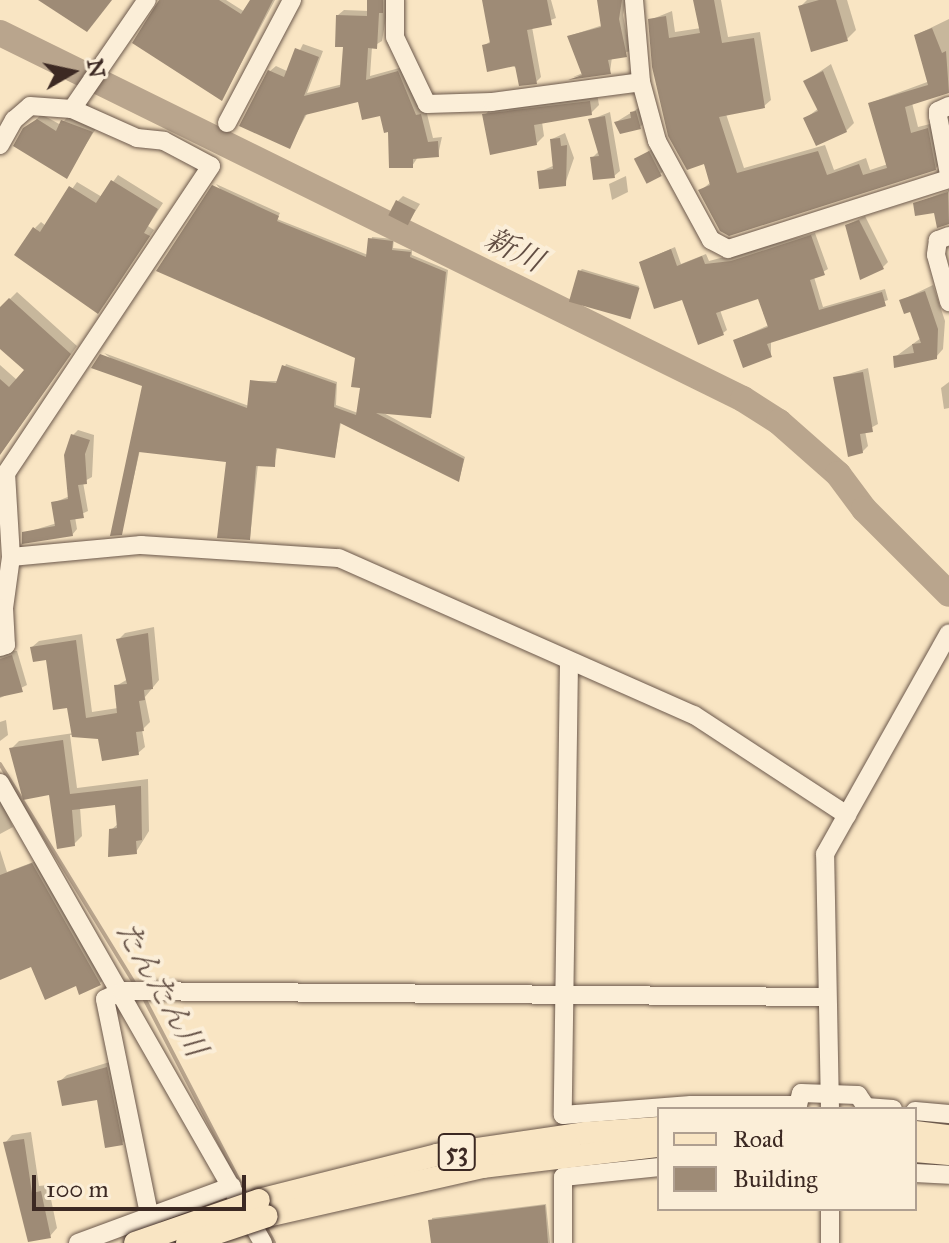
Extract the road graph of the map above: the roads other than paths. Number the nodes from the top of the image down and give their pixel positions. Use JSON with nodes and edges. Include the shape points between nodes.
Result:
{"nodes":[{"id":1,"x":147,"y":0,"type":"edge"},
{"id":2,"x":292,"y":0,"type":"edge"},
{"id":3,"x":395,"y":0,"type":"edge"},
{"id":4,"x":634,"y":0,"type":"edge"},
{"id":5,"x":641,"y":82,"type":"junction"},
{"id":6,"x":949,"y":106,"type":"edge"},
{"id":7,"x":72,"y":109,"type":"junction"},
{"id":8,"x":227,"y":123,"type":"dead end"},
{"id":9,"x":0,"y":145,"type":"edge"},
{"id":10,"x":949,"y":176,"type":"edge"},
{"id":11,"x":949,"y":236,"type":"edge"},
{"id":12,"x":949,"y":302,"type":"edge"},
{"id":13,"x":3,"y":470,"type":"edge"},
{"id":14,"x":11,"y":557,"type":"junction"},
{"id":15,"x":949,"y":633,"type":"edge"},
{"id":16,"x":0,"y":647,"type":"edge"},
{"id":17,"x":569,"y":662,"type":"junction"},
{"id":18,"x":0,"y":783,"type":"edge"},
{"id":19,"x":847,"y":815,"type":"junction"},
{"id":20,"x":122,"y":991,"type":"junction"},
{"id":21,"x":566,"y":995,"type":"junction"},
{"id":22,"x":826,"y":997,"type":"junction"},
{"id":23,"x":830,"y":1102,"type":"edge"},
{"id":24,"x":665,"y":1107,"type":"edge"},
{"id":25,"x":866,"y":1107,"type":"edge"},
{"id":26,"x":657,"y":1108,"type":"edge"},
{"id":27,"x":917,"y":1111,"type":"edge"},
{"id":28,"x":949,"y":1114,"type":"edge"},
{"id":29,"x":657,"y":1128,"type":"edge"},
{"id":30,"x":917,"y":1132,"type":"edge"},
{"id":31,"x":949,"y":1136,"type":"edge"},
{"id":32,"x":657,"y":1146,"type":"edge"},
{"id":33,"x":917,"y":1151,"type":"edge"},
{"id":34,"x":949,"y":1154,"type":"edge"},
{"id":35,"x":657,"y":1167,"type":"edge"},
{"id":36,"x":917,"y":1173,"type":"edge"},
{"id":37,"x":949,"y":1175,"type":"edge"},
{"id":38,"x":232,"y":1186,"type":"junction"},
{"id":39,"x":263,"y":1208,"type":"junction"},
{"id":40,"x":830,"y":1211,"type":"edge"},
{"id":41,"x":149,"y":1214,"type":"junction"},
{"id":42,"x":78,"y":1243,"type":"edge"},
{"id":43,"x":135,"y":1243,"type":"edge"},
{"id":44,"x":155,"y":1243,"type":"edge"},
{"id":45,"x":187,"y":1243,"type":"edge"},
{"id":46,"x":263,"y":1243,"type":"edge"},
{"id":47,"x":563,"y":1243,"type":"edge"},
{"id":48,"x":830,"y":1243,"type":"edge"}],
"edges":[{"from":1,"to":7,"type":"street"},
{"from":2,"to":8,"type":"street"},
{"from":3,"to":5,"type":"street","via":[[400,53],[427,104],[492,102]]},
{"from":4,"to":5,"type":"street"},
{"from":5,"to":10,"type":"street","via":[[657,141],[711,240],[728,249]]},
{"from":6,"to":10,"type":"street","via":[[938,111]]},
{"from":7,"to":9,"type":"street","via":[[30,106],[14,120]]},
{"from":7,"to":13,"type":"street","via":[[137,138],[164,141],[211,166]]},
{"from":11,"to":12,"type":"street","via":[[938,240],[936,255]]},
{"from":13,"to":14,"type":"street"},
{"from":14,"to":16,"type":"street","via":[[4,608],[6,645]]},
{"from":14,"to":17,"type":"street","via":[[141,545],[339,558]]},
{"from":15,"to":19,"type":"street"},
{"from":17,"to":19,"type":"street","via":[[694,715]]},
{"from":17,"to":21,"type":"street"},
{"from":18,"to":20,"type":"street"},
{"from":19,"to":22,"type":"street","via":[[825,854]]},
{"from":20,"to":21,"type":"street"},
{"from":20,"to":38,"type":"street"},
{"from":20,"to":41,"type":"street","via":[[105,999]]},
{"from":21,"to":22,"type":"street"},
{"from":21,"to":26,"type":"street","via":[[563,1115]]},
{"from":22,"to":23,"type":"street"},
{"from":23,"to":24,"type":"street","via":[[801,1093],[798,1105]]},
{"from":23,"to":25,"type":"street","via":[[858,1095]]},
{"from":27,"to":28,"type":"street"},
{"from":29,"to":39,"type":"main road","number":"53","via":[[437,1155]]},
{"from":30,"to":31,"type":"main road"},
{"from":32,"to":39,"type":"main road","number":"53","via":[[482,1167]]},
{"from":33,"to":34,"type":"main road"},
{"from":35,"to":47,"type":"street","via":[[563,1177]]},
{"from":36,"to":37,"type":"street"},
{"from":38,"to":41,"type":"street"},
{"from":38,"to":46,"type":"street"},
{"from":39,"to":43,"type":"main road","number":"53","bridge":true},
{"from":39,"to":45,"type":"main road","number":"53","bridge":true},
{"from":40,"to":48,"type":"street"},
{"from":41,"to":42,"type":"street"},
{"from":41,"to":44,"type":"street"}]}
